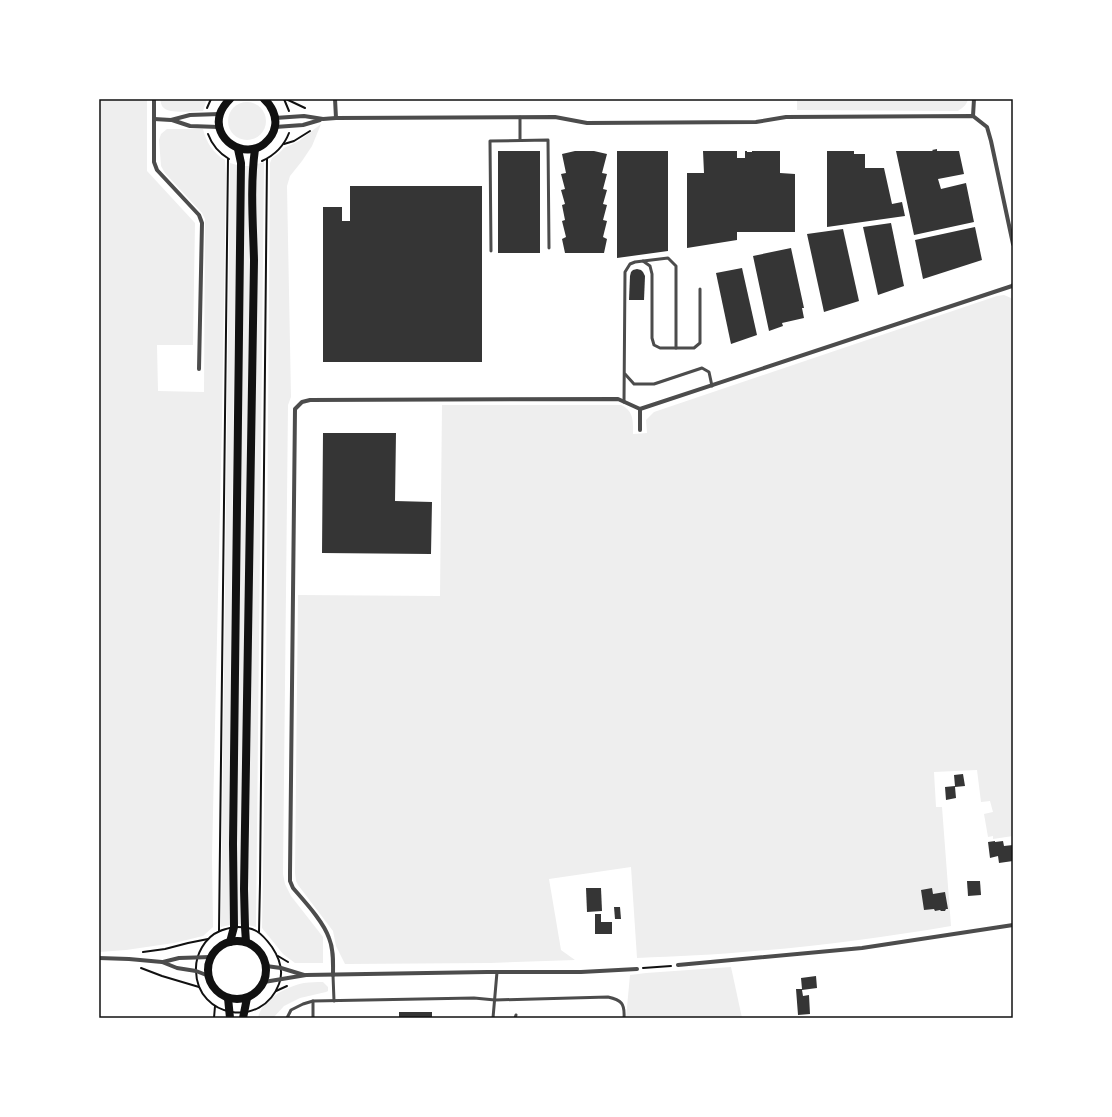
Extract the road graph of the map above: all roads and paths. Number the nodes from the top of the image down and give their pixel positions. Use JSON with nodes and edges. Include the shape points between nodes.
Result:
{"nodes":[{"id":1,"x":154,"y":99,"type":"edge"},
{"id":2,"x":230,"y":99,"type":"edge"},
{"id":3,"x":264,"y":99,"type":"edge"},
{"id":4,"x":335,"y":99,"type":"edge"},
{"id":5,"x":974,"y":99,"type":"edge"},
{"id":6,"x":220,"y":114,"type":"junction"},
{"id":7,"x":973,"y":116,"type":"junction"},
{"id":8,"x":520,"y":117,"type":"junction"},
{"id":9,"x":275,"y":118,"type":"junction"},
{"id":10,"x":336,"y":118,"type":"junction"},
{"id":11,"x":323,"y":119,"type":"junction"},
{"id":12,"x":154,"y":120,"type":"junction"},
{"id":13,"x":171,"y":120,"type":"junction"},
{"id":14,"x":219,"y":127,"type":"junction"},
{"id":15,"x":275,"y":127,"type":"junction"},
{"id":16,"x":520,"y":140,"type":"junction"},
{"id":17,"x":283,"y":145,"type":"dead end"},
{"id":18,"x":238,"y":149,"type":"junction"},
{"id":19,"x":255,"y":149,"type":"junction"},
{"id":20,"x":228,"y":159,"type":"dead end"},
{"id":21,"x":267,"y":159,"type":"dead end"},
{"id":22,"x":1013,"y":244,"type":"edge"},
{"id":23,"x":549,"y":248,"type":"dead end"},
{"id":24,"x":491,"y":251,"type":"dead end"},
{"id":25,"x":643,"y":261,"type":"junction"},
{"id":26,"x":1013,"y":286,"type":"edge"},
{"id":27,"x":700,"y":290,"type":"dead end"},
{"id":28,"x":676,"y":348,"type":"junction"},
{"id":29,"x":199,"y":369,"type":"dead end"},
{"id":30,"x":625,"y":374,"type":"junction"},
{"id":31,"x":712,"y":386,"type":"junction"},
{"id":32,"x":624,"y":402,"type":"junction"},
{"id":33,"x":640,"y":409,"type":"junction"},
{"id":34,"x":640,"y":430,"type":"dead end"},
{"id":35,"x":1013,"y":925,"type":"edge"},
{"id":36,"x":234,"y":927,"type":"junction"},
{"id":37,"x":245,"y":927,"type":"junction"},
{"id":38,"x":219,"y":931,"type":"junction"},
{"id":39,"x":259,"y":932,"type":"junction"},
{"id":40,"x":209,"y":939,"type":"junction"},
{"id":41,"x":230,"y":942,"type":"junction"},
{"id":42,"x":246,"y":942,"type":"junction"},
{"id":43,"x":211,"y":956,"type":"junction"},
{"id":44,"x":99,"y":958,"type":"edge"},
{"id":45,"x":197,"y":958,"type":"junction"},
{"id":46,"x":129,"y":959,"type":"junction"},
{"id":47,"x":162,"y":962,"type":"junction"},
{"id":48,"x":678,"y":965,"type":"joint"},
{"id":49,"x":266,"y":966,"type":"junction"},
{"id":50,"x":281,"y":968,"type":"junction"},
{"id":51,"x":637,"y":969,"type":"joint"},
{"id":52,"x":196,"y":971,"type":"junction"},
{"id":53,"x":497,"y":972,"type":"junction"},
{"id":54,"x":306,"y":975,"type":"junction"},
{"id":55,"x":333,"y":975,"type":"junction"},
{"id":56,"x":209,"y":976,"type":"junction"},
{"id":57,"x":281,"y":979,"type":"junction"},
{"id":58,"x":264,"y":982,"type":"junction"},
{"id":59,"x":199,"y":987,"type":"junction"},
{"id":60,"x":228,"y":998,"type":"junction"},
{"id":61,"x":247,"y":998,"type":"junction"},
{"id":62,"x":334,"y":1000,"type":"junction"},
{"id":63,"x":495,"y":1000,"type":"junction"},
{"id":64,"x":313,"y":1001,"type":"junction"},
{"id":65,"x":215,"y":1006,"type":"junction"},
{"id":66,"x":230,"y":1015,"type":"edge"},
{"id":67,"x":243,"y":1015,"type":"edge"},
{"id":68,"x":214,"y":1018,"type":"edge"},
{"id":69,"x":287,"y":1018,"type":"edge"},
{"id":70,"x":313,"y":1018,"type":"edge"},
{"id":71,"x":493,"y":1018,"type":"edge"},
{"id":72,"x":624,"y":1018,"type":"edge"}],
"edges":[{"from":1,"to":12,"type":"street"},
{"from":2,"to":6,"type":"main road"},
{"from":3,"to":9,"type":"main road","via":[[272,108]]},
{"from":4,"to":10,"type":"street"},
{"from":5,"to":7,"type":"street"},
{"from":6,"to":13,"type":"street","via":[[190,114]]},
{"from":6,"to":14,"type":"main road"},
{"from":7,"to":8,"type":"street","via":[[786,117],[756,122],[587,123],[555,117]]},
{"from":7,"to":22,"type":"street","via":[[987,127]]},
{"from":8,"to":10,"type":"street"},
{"from":8,"to":16,"type":"lane"},
{"from":9,"to":11,"type":"street","via":[[304,116]]},
{"from":9,"to":15,"type":"main road"},
{"from":10,"to":11,"type":"street"},
{"from":11,"to":15,"type":"street","via":[[303,125]]},
{"from":11,"to":17,"type":"path","via":[[307,133]]},
{"from":12,"to":13,"type":"street"},
{"from":12,"to":29,"type":"street","via":[[154,162],[157,170],[199,215],[202,223]]},
{"from":13,"to":14,"type":"street","via":[[190,126]]},
{"from":14,"to":18,"type":"main road","via":[[226,141]]},
{"from":15,"to":19,"type":"main road","via":[[268,141]]},
{"from":16,"to":23,"type":"lane","via":[[548,140]]},
{"from":16,"to":24,"type":"lane","via":[[490,141]]},
{"from":18,"to":19,"type":"main road"},
{"from":18,"to":36,"type":"main road","via":[[241,163]]},
{"from":19,"to":37,"type":"main road","via":[[252,200],[254,260]]},
{"from":20,"to":38,"type":"path"},
{"from":21,"to":39,"type":"path"},
{"from":25,"to":28,"type":"lane","via":[[650,266],[652,274],[654,344],[660,348]]},
{"from":25,"to":28,"type":"lane","via":[[668,258],[676,266]]},
{"from":25,"to":30,"type":"lane","via":[[630,264],[625,272]]},
{"from":26,"to":31,"type":"street"},
{"from":27,"to":28,"type":"lane","via":[[700,343],[694,348]]},
{"from":30,"to":31,"type":"lane","via":[[634,384],[654,384],[702,368],[709,372]]},
{"from":30,"to":32,"type":"lane"},
{"from":31,"to":33,"type":"street"},
{"from":32,"to":33,"type":"street"},
{"from":32,"to":55,"type":"street","via":[[618,399],[310,400],[302,402],[295,409],[290,881],[330,938]]},
{"from":33,"to":34,"type":"street"},
{"from":35,"to":48,"type":"street","via":[[862,948]]},
{"from":36,"to":37,"type":"path"},
{"from":36,"to":38,"type":"path"},
{"from":36,"to":41,"type":"main road"},
{"from":37,"to":39,"type":"path"},
{"from":37,"to":42,"type":"main road"},
{"from":38,"to":40,"type":"path"},
{"from":39,"to":50,"type":"path","via":[[278,956]]},
{"from":40,"to":45,"type":"path"},
{"from":40,"to":46,"type":"path","via":[[143,952]]},
{"from":41,"to":42,"type":"main road"},
{"from":41,"to":43,"type":"main road","via":[[219,947]]},
{"from":42,"to":49,"type":"main road","via":[[256,947]]},
{"from":43,"to":45,"type":"street"},
{"from":43,"to":56,"type":"main road"},
{"from":44,"to":46,"type":"street"},
{"from":45,"to":47,"type":"street","via":[[179,958]]},
{"from":45,"to":52,"type":"path"},
{"from":46,"to":47,"type":"street"},
{"from":46,"to":59,"type":"path","via":[[143,969]]},
{"from":47,"to":52,"type":"street"},
{"from":48,"to":51,"type":"path"},
{"from":49,"to":50,"type":"street"},
{"from":49,"to":58,"type":"main road"},
{"from":50,"to":54,"type":"street"},
{"from":50,"to":57,"type":"path"},
{"from":51,"to":53,"type":"street"},
{"from":52,"to":56,"type":"street"},
{"from":52,"to":59,"type":"path"},
{"from":53,"to":55,"type":"street"},
{"from":53,"to":63,"type":"lane"},
{"from":54,"to":55,"type":"street"},
{"from":54,"to":57,"type":"street"},
{"from":55,"to":62,"type":"lane"},
{"from":56,"to":60,"type":"main road","via":[[219,993]]},
{"from":57,"to":58,"type":"street"},
{"from":57,"to":67,"type":"path","via":[[270,999]]},
{"from":58,"to":61,"type":"main road","via":[[258,992]]},
{"from":59,"to":65,"type":"path"},
{"from":60,"to":61,"type":"main road"},
{"from":60,"to":66,"type":"main road"},
{"from":61,"to":67,"type":"main road"},
{"from":62,"to":63,"type":"lane"},
{"from":62,"to":64,"type":"lane"},
{"from":63,"to":71,"type":"lane"},
{"from":63,"to":72,"type":"lane","via":[[608,997],[618,1000],[623,1005]]},
{"from":64,"to":69,"type":"lane","via":[[291,1010]]},
{"from":64,"to":70,"type":"lane"},
{"from":65,"to":66,"type":"path"},
{"from":65,"to":68,"type":"path"},
{"from":66,"to":67,"type":"path"}]}
